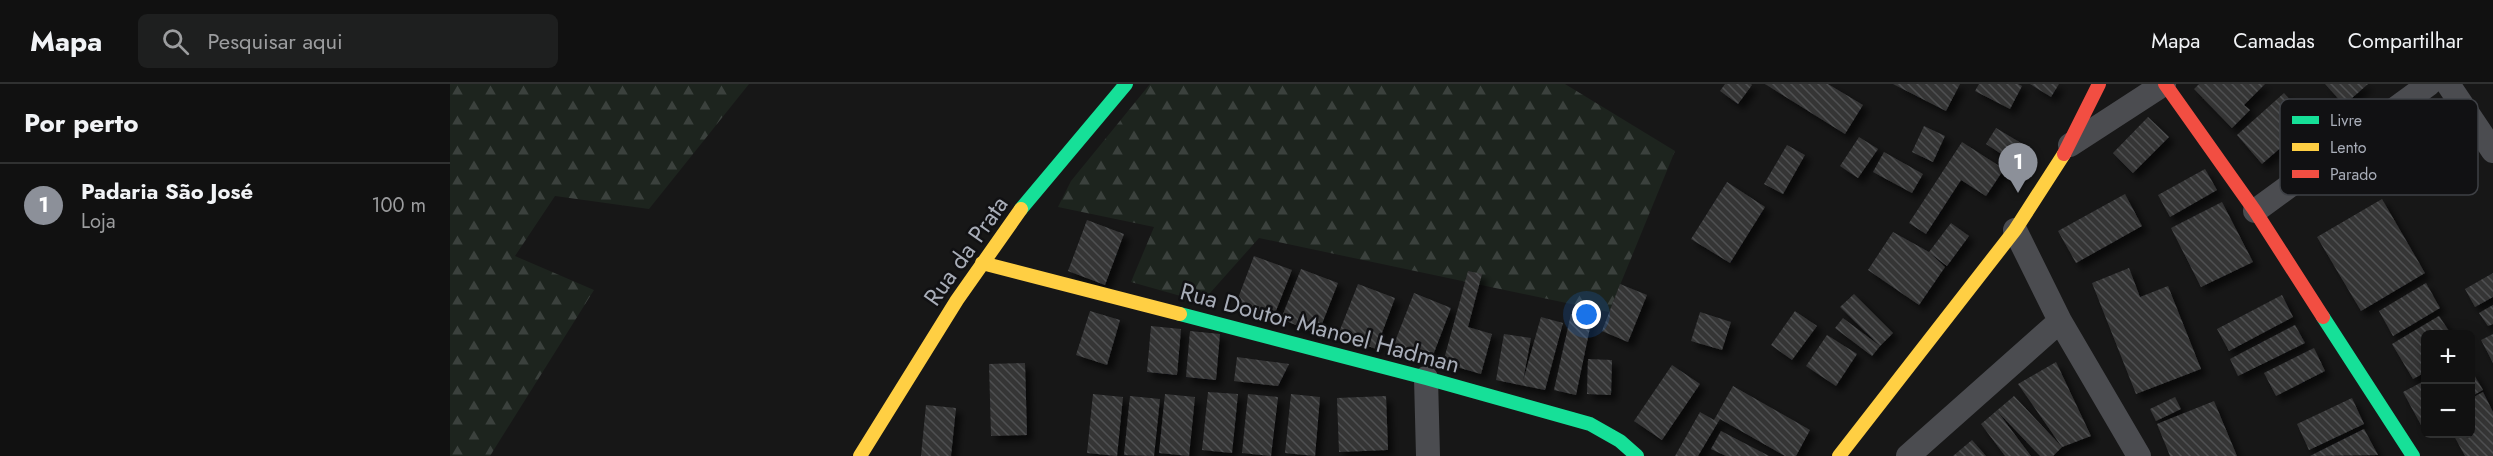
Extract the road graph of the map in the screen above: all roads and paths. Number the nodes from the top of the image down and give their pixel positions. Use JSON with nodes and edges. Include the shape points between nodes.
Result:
{"nodes":[{"id":1,"x":1126,"y":84,"type":"edge"},
{"id":2,"x":2099,"y":84,"type":"edge"},
{"id":3,"x":2164,"y":84,"type":"edge"},
{"id":4,"x":2429,"y":84,"type":"edge"},
{"id":5,"x":2448,"y":84,"type":"edge"},
{"id":6,"x":2408,"y":99,"type":"edge"},
{"id":7,"x":2458,"y":99,"type":"edge"},
{"id":8,"x":2478,"y":129,"type":"edge"},
{"id":9,"x":2070,"y":145,"type":"junction"},
{"id":10,"x":2493,"y":151,"type":"edge"},
{"id":11,"x":2280,"y":193,"type":"edge"},
{"id":12,"x":2255,"y":211,"type":"junction"},
{"id":13,"x":2014,"y":230,"type":"junction"},
{"id":14,"x":982,"y":263,"type":"junction"},
{"id":15,"x":2060,"y":321,"type":"junction"},
{"id":16,"x":1426,"y":378,"type":"junction"},
{"id":17,"x":860,"y":456,"type":"edge"},
{"id":18,"x":1428,"y":456,"type":"edge"},
{"id":19,"x":1637,"y":456,"type":"edge"},
{"id":20,"x":1839,"y":456,"type":"edge"},
{"id":21,"x":1908,"y":456,"type":"edge"},
{"id":22,"x":2139,"y":456,"type":"edge"},
{"id":23,"x":2413,"y":456,"type":"edge"}],
"edges":[{"from":1,"to":14,"type":"street","name":"Rua da Prata","via":[[1016,215]]},
{"from":2,"to":9,"type":"street"},
{"from":3,"to":9,"type":"street"},
{"from":3,"to":12,"type":"street"},
{"from":4,"to":6,"type":"street"},
{"from":5,"to":7,"type":"street"},
{"from":8,"to":10,"type":"street"},
{"from":9,"to":13,"type":"street"},
{"from":11,"to":12,"type":"street"},
{"from":12,"to":23,"type":"street"},
{"from":13,"to":15,"type":"street"},
{"from":13,"to":20,"type":"street"},
{"from":14,"to":16,"type":"street","name":"Rua Doutor Manoel Hadman"},
{"from":14,"to":17,"type":"street","name":"Rua da Prata"},
{"from":15,"to":21,"type":"street"},
{"from":15,"to":22,"type":"street"},
{"from":16,"to":18,"type":"street"},
{"from":16,"to":19,"type":"street","name":"Rua Doutor Manoel Hadman","via":[[1590,424]]}]}
